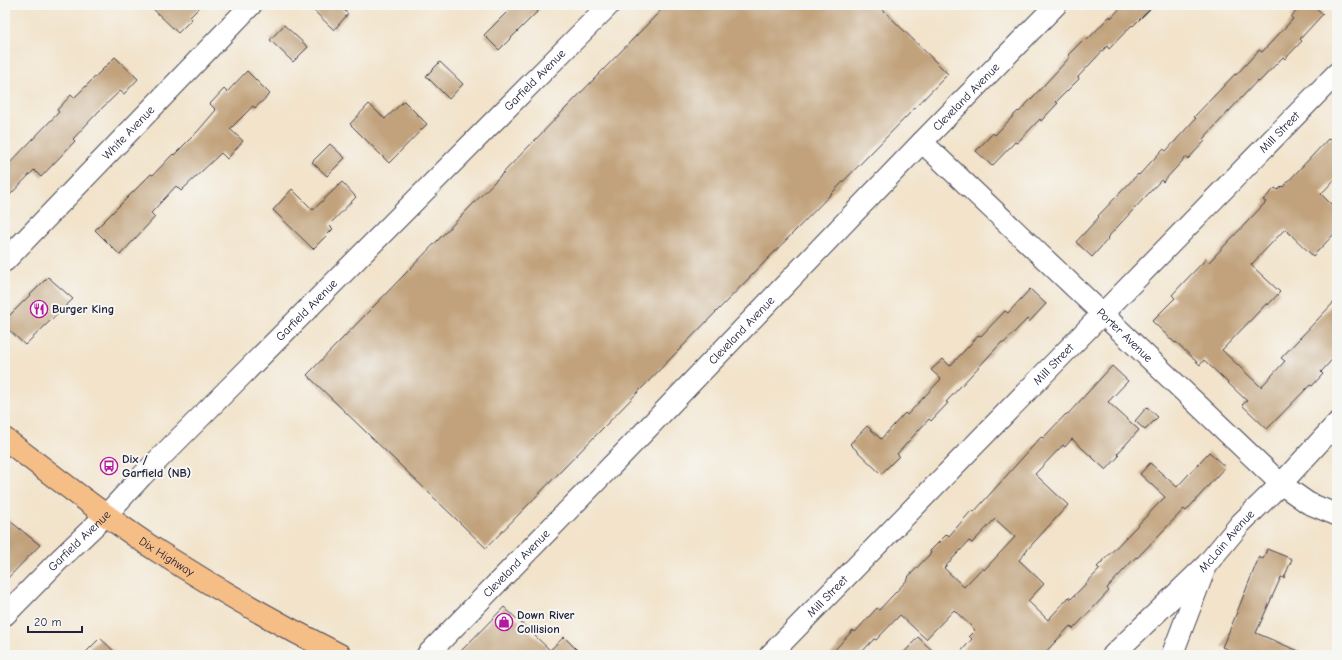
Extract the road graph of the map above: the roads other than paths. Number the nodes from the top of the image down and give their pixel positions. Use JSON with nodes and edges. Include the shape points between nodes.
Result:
{"nodes":[{"id":1,"x":251,"y":5,"type":"edge"},
{"id":2,"x":609,"y":5,"type":"edge"},
{"id":3,"x":1056,"y":5,"type":"edge"},
{"id":4,"x":1337,"y":73,"type":"edge"},
{"id":5,"x":922,"y":142,"type":"junction"},
{"id":6,"x":5,"y":260,"type":"edge"},
{"id":7,"x":1103,"y":314,"type":"junction"},
{"id":8,"x":1337,"y":424,"type":"edge"},
{"id":9,"x":5,"y":439,"type":"edge"},
{"id":10,"x":1281,"y":484,"type":"junction"},
{"id":11,"x":106,"y":515,"type":"junction"},
{"id":12,"x":1337,"y":515,"type":"edge"},
{"id":13,"x":1207,"y":564,"type":"junction"},
{"id":14,"x":5,"y":615,"type":"edge"},
{"id":15,"x":340,"y":655,"type":"edge"},
{"id":16,"x":427,"y":655,"type":"edge"},
{"id":17,"x":770,"y":655,"type":"edge"},
{"id":18,"x":1113,"y":655,"type":"edge"},
{"id":19,"x":1172,"y":655,"type":"edge"}],
"edges":[{"from":1,"to":6,"type":"street","name":"White Avenue"},
{"from":2,"to":11,"type":"street","name":"Garfield Avenue"},
{"from":3,"to":5,"type":"street","name":"Cleveland Avenue"},
{"from":4,"to":7,"type":"street","name":"Mill Street"},
{"from":5,"to":7,"type":"street","name":"Porter Avenue"},
{"from":5,"to":16,"type":"street","name":"Cleveland Avenue"},
{"from":7,"to":10,"type":"street","name":"Porter Avenue"},
{"from":7,"to":17,"type":"street","name":"Mill Street"},
{"from":8,"to":10,"type":"street","name":"McLain Avenue"},
{"from":9,"to":11,"type":"main road","name":"Dix Highway"},
{"from":10,"to":12,"type":"street","name":"Porter Avenue","via":[[1308,502]]},
{"from":10,"to":13,"type":"street","name":"McLain Avenue","via":[[1241,523]]},
{"from":11,"to":14,"type":"street","name":"Garfield Avenue"},
{"from":11,"to":15,"type":"main road","name":"Dix Highway","via":[[239,601]]},
{"from":13,"to":18,"type":"street","name":"McLain Avenue"},
{"from":13,"to":19,"type":"street"}]}
